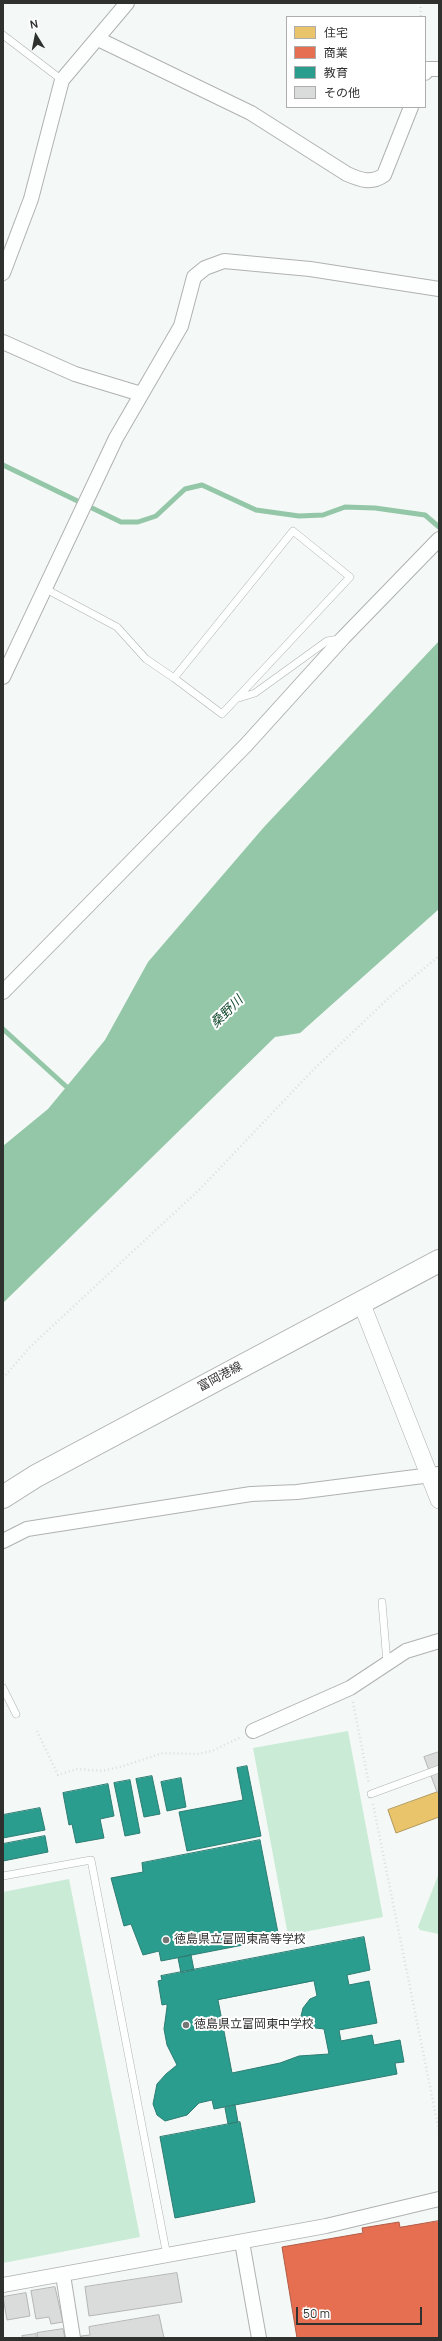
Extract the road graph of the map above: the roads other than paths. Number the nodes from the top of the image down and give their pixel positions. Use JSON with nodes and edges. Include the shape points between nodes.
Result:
{"nodes":[{"id":1,"x":127,"y":3,"type":"edge"},
{"id":2,"x":3,"y":35,"type":"edge"},
{"id":3,"x":98,"y":38,"type":"junction"},
{"id":4,"x":426,"y":69,"type":"edge"},
{"id":5,"x":439,"y":69,"type":"edge"},
{"id":6,"x":62,"y":80,"type":"junction"},
{"id":7,"x":411,"y":108,"type":"edge"},
{"id":8,"x":3,"y":273,"type":"edge"},
{"id":9,"x":439,"y":289,"type":"edge"},
{"id":10,"x":3,"y":342,"type":"edge"},
{"id":11,"x":141,"y":394,"type":"junction"},
{"id":12,"x":439,"y":539,"type":"edge"},
{"id":13,"x":44,"y":588,"type":"junction"},
{"id":14,"x":343,"y":638,"type":"junction"},
{"id":15,"x":3,"y":676,"type":"edge"},
{"id":16,"x":174,"y":678,"type":"junction"},
{"id":17,"x":239,"y":698,"type":"junction"},
{"id":18,"x":3,"y":992,"type":"edge"},
{"id":19,"x":439,"y":1261,"type":"edge"},
{"id":20,"x":361,"y":1302,"type":"junction"},
{"id":21,"x":434,"y":1474,"type":"edge"},
{"id":22,"x":3,"y":1496,"type":"edge"},
{"id":23,"x":439,"y":1500,"type":"edge"},
{"id":24,"x":3,"y":1541,"type":"edge"},
{"id":25,"x":382,"y":1602,"type":"dead end"},
{"id":26,"x":439,"y":1641,"type":"edge"},
{"id":27,"x":387,"y":1663,"type":"junction"},
{"id":28,"x":3,"y":1688,"type":"edge"},
{"id":29,"x":16,"y":1714,"type":"dead end"},
{"id":30,"x":253,"y":1731,"type":"road end"},
{"id":31,"x":439,"y":1769,"type":"edge"},
{"id":32,"x":371,"y":1794,"type":"road end"},
{"id":33,"x":3,"y":1876,"type":"edge"},
{"id":34,"x":439,"y":2199,"type":"edge"},
{"id":35,"x":242,"y":2242,"type":"junction"},
{"id":36,"x":167,"y":2256,"type":"junction"},
{"id":37,"x":63,"y":2275,"type":"junction"},
{"id":38,"x":3,"y":2285,"type":"edge"},
{"id":39,"x":73,"y":2338,"type":"edge"},
{"id":40,"x":259,"y":2338,"type":"edge"}],
"edges":[{"from":1,"to":3,"type":"street"},
{"from":2,"to":6,"type":"lane"},
{"from":3,"to":6,"type":"street"},
{"from":3,"to":7,"type":"street","via":[[251,113],[347,174],[364,181],[376,180],[384,175]]},
{"from":4,"to":5,"type":"street"},
{"from":6,"to":8,"type":"street","via":[[31,199]]},
{"from":9,"to":11,"type":"street","via":[[310,269],[224,261],[205,268],[194,277],[181,326]]},
{"from":10,"to":11,"type":"street","via":[[75,374]]},
{"from":11,"to":13,"type":"street","via":[[116,438]]},
{"from":12,"to":14,"type":"street"},
{"from":13,"to":15,"type":"street"},
{"from":13,"to":16,"type":"lane","via":[[117,627],[146,659]]},
{"from":14,"to":17,"type":"lane","via":[[327,641],[255,693]]},
{"from":14,"to":18,"type":"street","via":[[246,745]]},
{"from":16,"to":17,"type":"lane","via":[[222,714]]},
{"from":16,"to":17,"type":"lane","via":[[293,531],[350,577]]},
{"from":19,"to":20,"type":"main road","name":"富岡港線"},
{"from":20,"to":21,"type":"street"},
{"from":20,"to":22,"type":"main road","name":"富岡港線"},
{"from":21,"to":23,"type":"street"},
{"from":21,"to":24,"type":"street","via":[[298,1492],[251,1494],[27,1529]]},
{"from":25,"to":27,"type":"lane"},
{"from":26,"to":27,"type":"street","via":[[418,1646]]},
{"from":27,"to":30,"type":"street","via":[[350,1688]]},
{"from":28,"to":29,"type":"lane"},
{"from":31,"to":32,"type":"lane"},
{"from":33,"to":36,"type":"lane","via":[[91,1860]]},
{"from":34,"to":35,"type":"street","via":[[326,2226]]},
{"from":35,"to":36,"type":"street"},
{"from":35,"to":40,"type":"street"},
{"from":36,"to":37,"type":"street"},
{"from":37,"to":38,"type":"street"},
{"from":37,"to":39,"type":"street"}]}
